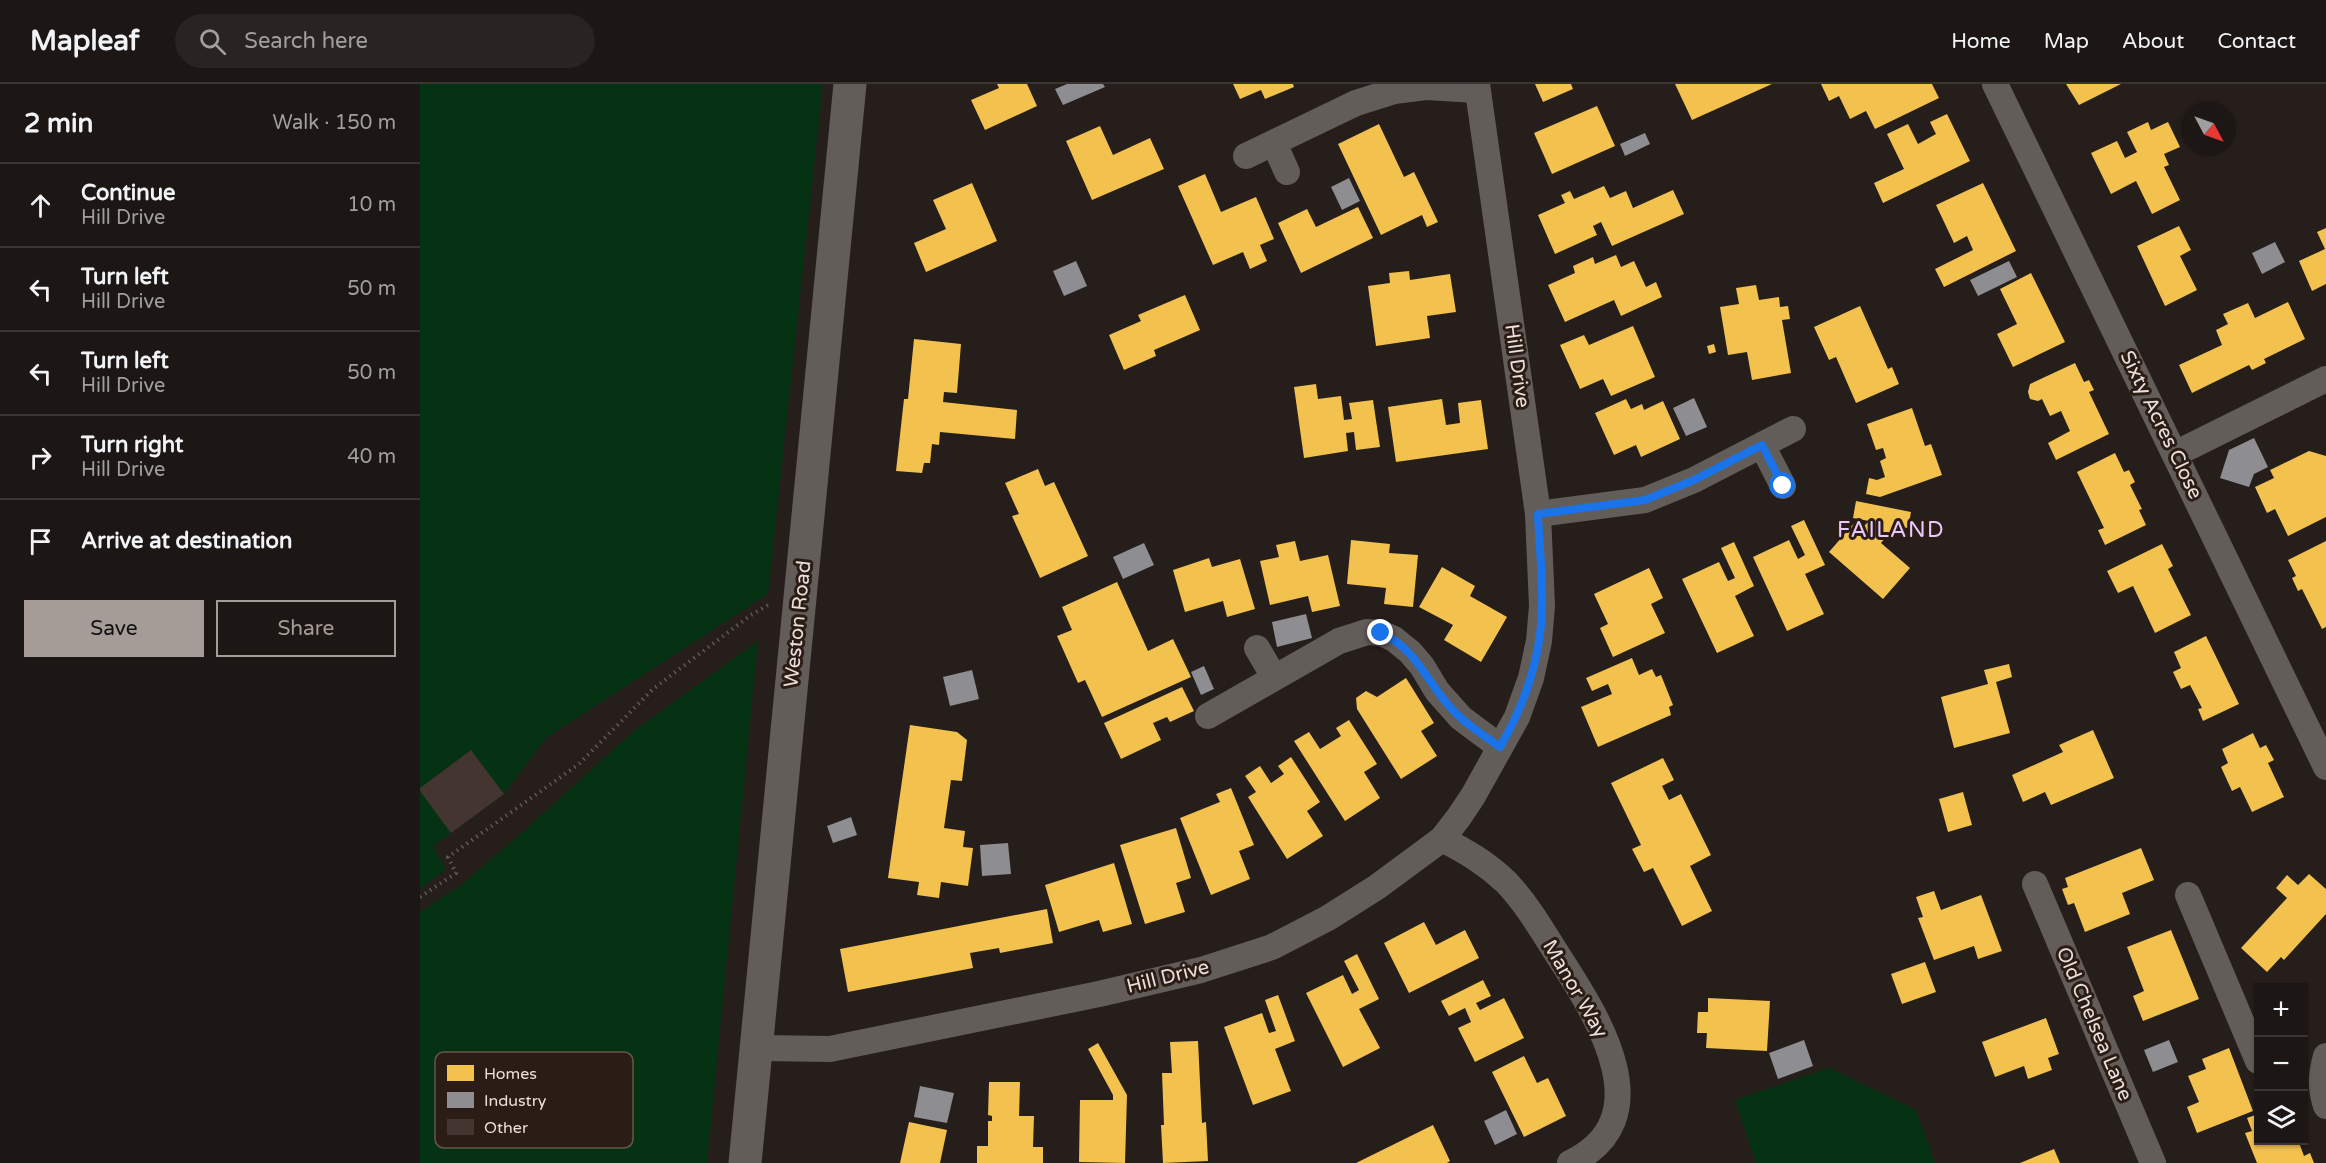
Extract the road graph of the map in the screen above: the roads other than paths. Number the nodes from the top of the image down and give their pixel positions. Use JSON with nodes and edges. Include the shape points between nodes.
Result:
{"nodes":[{"id":1,"x":850,"y":84,"type":"edge"},
{"id":2,"x":1995,"y":84,"type":"edge"},
{"id":3,"x":1477,"y":87,"type":"edge"},
{"id":4,"x":1274,"y":142,"type":"junction"},
{"id":5,"x":1246,"y":156,"type":"dead end"},
{"id":6,"x":1287,"y":172,"type":"dead end"},
{"id":7,"x":2326,"y":379,"type":"edge"},
{"id":8,"x":1793,"y":429,"type":"dead end"},
{"id":9,"x":1762,"y":445,"type":"junction"},
{"id":10,"x":2175,"y":454,"type":"junction"},
{"id":11,"x":1783,"y":486,"type":"dead end"},
{"id":12,"x":1538,"y":514,"type":"junction"},
{"id":13,"x":1257,"y":648,"type":"dead end"},
{"id":14,"x":1274,"y":677,"type":"junction"},
{"id":15,"x":1208,"y":716,"type":"dead end"},
{"id":16,"x":1500,"y":747,"type":"junction"},
{"id":17,"x":2326,"y":767,"type":"edge"},
{"id":18,"x":1442,"y":839,"type":"junction"},
{"id":19,"x":2035,"y":884,"type":"dead end"},
{"id":20,"x":2188,"y":896,"type":"dead end"},
{"id":21,"x":757,"y":1048,"type":"junction"},
{"id":22,"x":2254,"y":1049,"type":"edge"},
{"id":23,"x":2317,"y":1074,"type":"edge"},
{"id":24,"x":2326,"y":1106,"type":"edge"},
{"id":25,"x":745,"y":1163,"type":"edge"},
{"id":26,"x":1570,"y":1163,"type":"edge"},
{"id":27,"x":2153,"y":1163,"type":"edge"}],
"edges":[{"from":1,"to":21,"type":"main road","name":"Weston Road"},
{"from":2,"to":10,"type":"street","name":"Sixty Acres Close"},
{"from":3,"to":4,"type":"street","via":[[1394,91],[1356,103]]},
{"from":3,"to":12,"type":"street","name":"Hill Drive"},
{"from":4,"to":5,"type":"street"},
{"from":4,"to":6,"type":"street"},
{"from":7,"to":10,"type":"street"},
{"from":8,"to":9,"type":"street"},
{"from":9,"to":11,"type":"street"},
{"from":9,"to":12,"type":"street","via":[[1645,500]]},
{"from":10,"to":17,"type":"street","name":"Sixty Acres Close"},
{"from":12,"to":16,"type":"street","name":"Hill Drive","via":[[1542,606],[1539,641],[1517,717]]},
{"from":13,"to":14,"type":"street"},
{"from":14,"to":15,"type":"street"},
{"from":14,"to":16,"type":"street","via":[[1353,635],[1381,633],[1410,652],[1449,706]]},
{"from":16,"to":18,"type":"street","name":"Hill Drive","via":[[1473,796]]},
{"from":18,"to":21,"type":"street","name":"Hill Drive","via":[[1328,918],[1272,947],[1201,970],[830,1049]]},
{"from":18,"to":26,"type":"street","name":"Manor Way","via":[[1482,861],[1524,903],[1590,1004],[1603,1033],[1615,1066],[1615,1117],[1602,1140]]},
{"from":19,"to":27,"type":"street","name":"Old Chelsea Lane"},
{"from":20,"to":22,"type":"street"},
{"from":21,"to":25,"type":"main road","name":"Weston Road"},
{"from":23,"to":24,"type":"street"}]}
